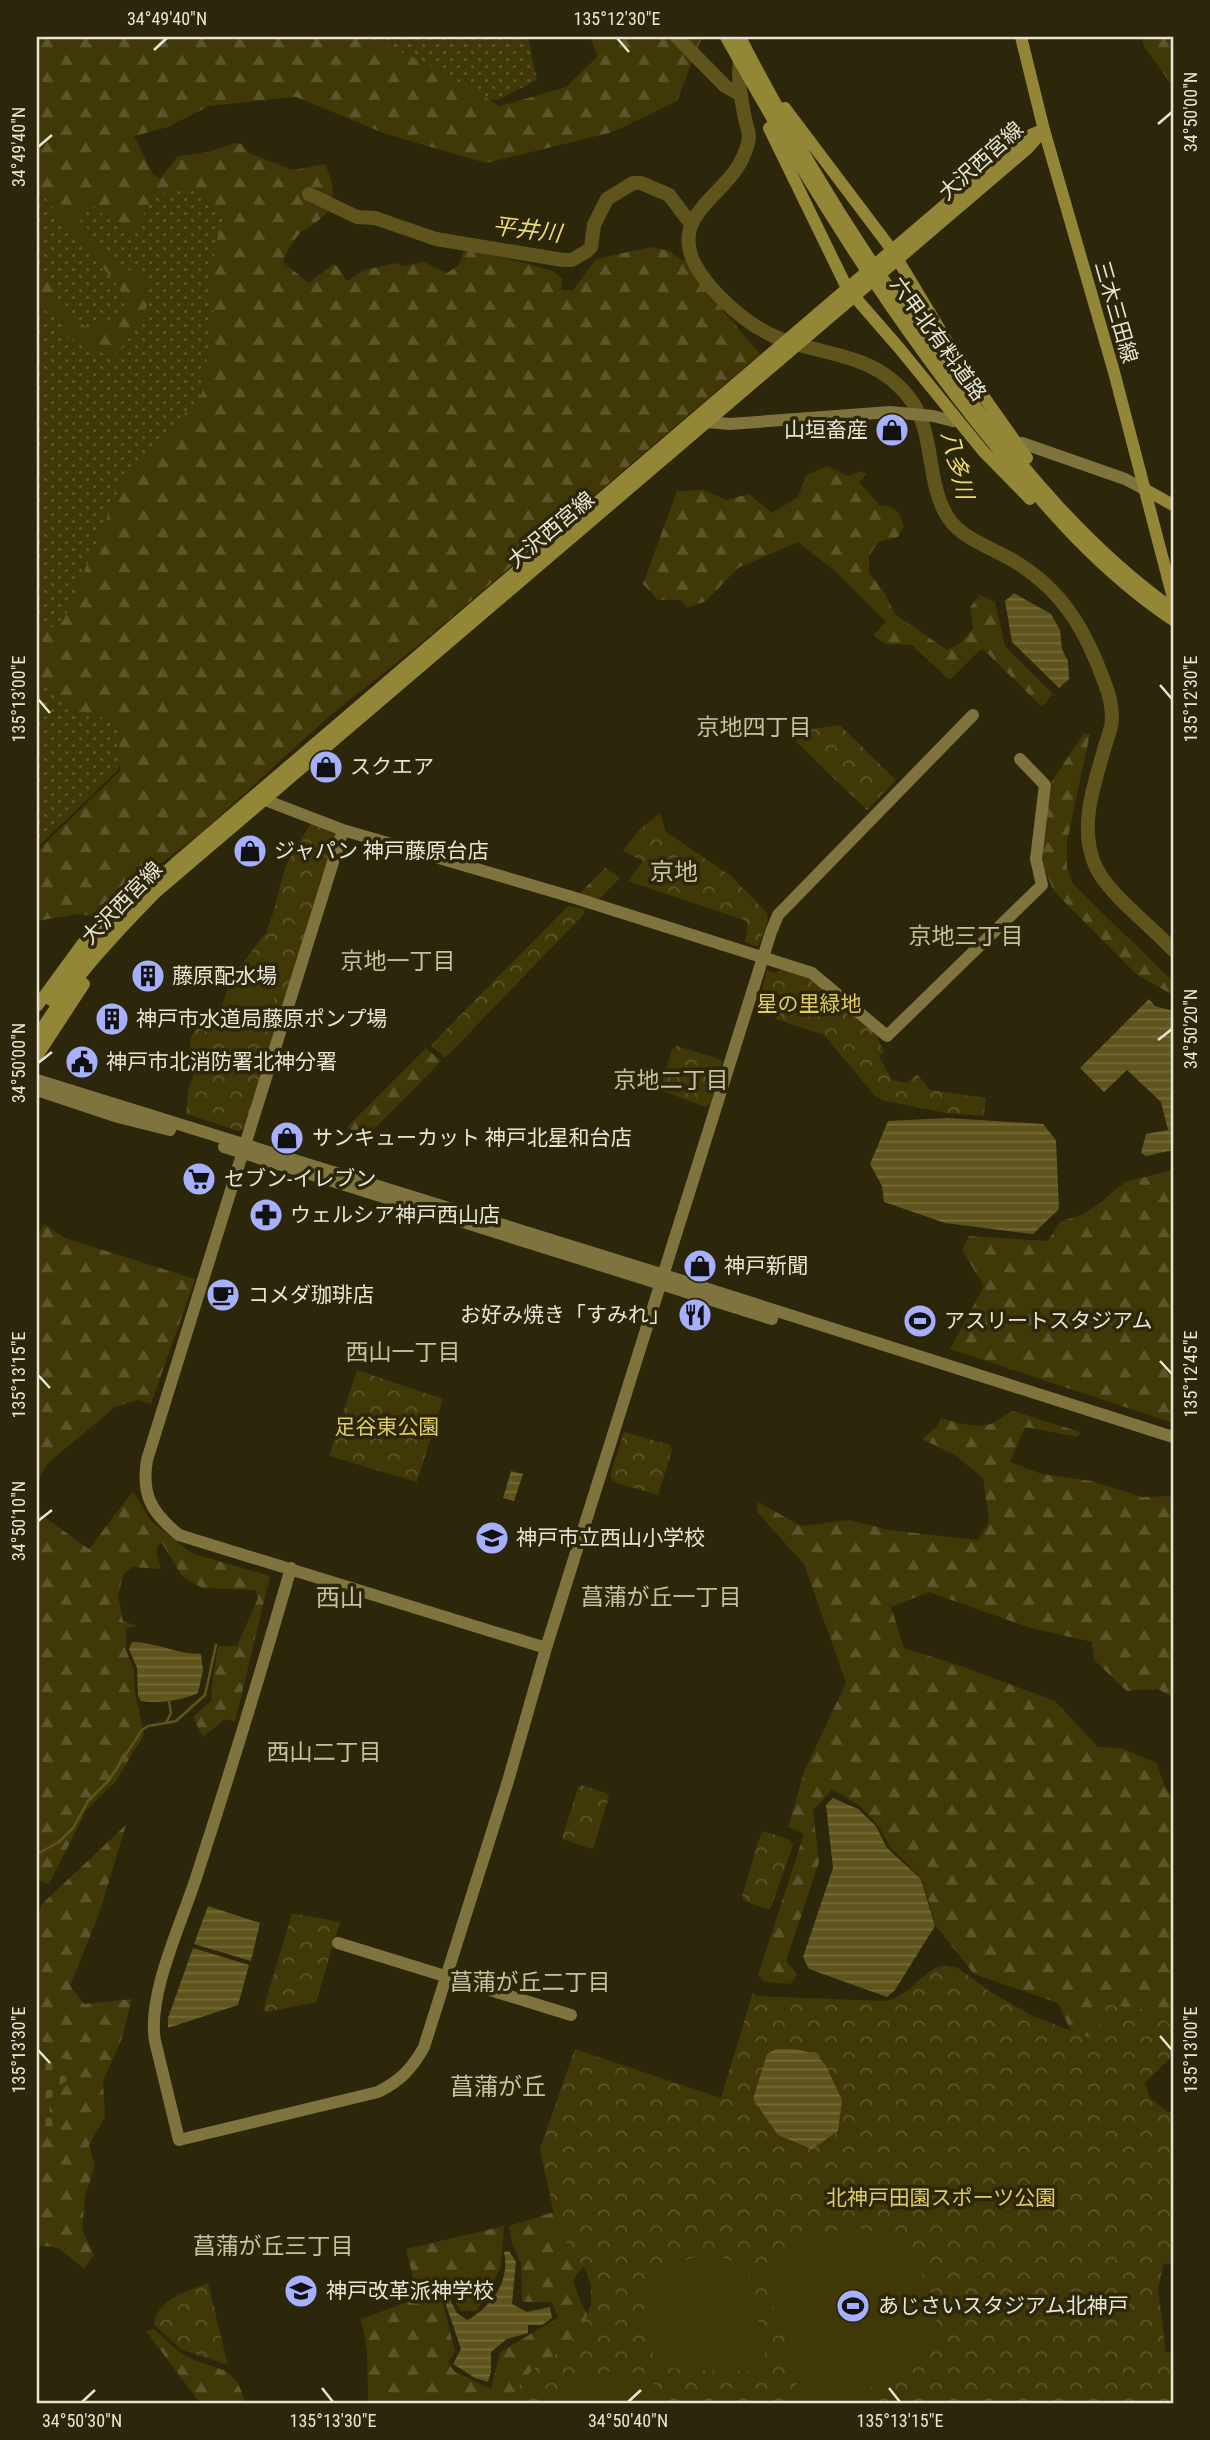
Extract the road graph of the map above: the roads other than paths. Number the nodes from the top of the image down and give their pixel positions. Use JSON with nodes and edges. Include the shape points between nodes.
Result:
{"nodes":[{"id":1,"x":726,"y":37,"type":"edge"},
{"id":2,"x":740,"y":37,"type":"edge"},
{"id":3,"x":1021,"y":37,"type":"edge"},
{"id":4,"x":745,"y":71,"type":"junction"},
{"id":5,"x":1044,"y":130,"type":"junction"},
{"id":6,"x":895,"y":254,"type":"junction"},
{"id":7,"x":861,"y":255,"type":"junction"},
{"id":8,"x":884,"y":290,"type":"junction"},
{"id":9,"x":850,"y":292,"type":"junction"},
{"id":10,"x":784,"y":349,"type":"junction"},
{"id":11,"x":953,"y":421,"type":"dead end"},
{"id":12,"x":706,"y":422,"type":"junction"},
{"id":13,"x":1022,"y":443,"type":"dead end"},
{"id":14,"x":1146,"y":490,"type":"junction"},
{"id":15,"x":1173,"y":505,"type":"edge"},
{"id":16,"x":1058,"y":506,"type":"junction"},
{"id":17,"x":1074,"y":539,"type":"junction"},
{"id":18,"x":1126,"y":580,"type":"junction"},
{"id":19,"x":1173,"y":598,"type":"edge"},
{"id":20,"x":1173,"y":609,"type":"edge"},
{"id":21,"x":1173,"y":620,"type":"edge"},
{"id":22,"x":973,"y":715,"type":"dead end"},
{"id":23,"x":1020,"y":759,"type":"dead end"},
{"id":24,"x":261,"y":796,"type":"junction"},
{"id":25,"x":344,"y":830,"type":"junction"},
{"id":26,"x":183,"y":863,"type":"junction"},
{"id":27,"x":761,"y":958,"type":"junction"},
{"id":28,"x":37,"y":1006,"type":"edge"},
{"id":29,"x":37,"y":1022,"type":"edge"},
{"id":30,"x":37,"y":1037,"type":"edge"},
{"id":31,"x":37,"y":1056,"type":"edge"},
{"id":32,"x":37,"y":1080,"type":"edge"},
{"id":33,"x":37,"y":1090,"type":"edge"},
{"id":34,"x":106,"y":1107,"type":"junction"},
{"id":35,"x":245,"y":1149,"type":"junction"},
{"id":36,"x":662,"y":1279,"type":"junction"},
{"id":37,"x":1173,"y":1437,"type":"edge"},
{"id":38,"x":1173,"y":1445,"type":"edge"},
{"id":39,"x":291,"y":1568,"type":"junction"},
{"id":40,"x":546,"y":1648,"type":"junction"},
{"id":41,"x":338,"y":1943,"type":"dead end"},
{"id":42,"x":447,"y":1976,"type":"junction"},
{"id":43,"x":571,"y":2015,"type":"dead end"}],
"edges":[{"from":1,"to":4,"type":"main road","name":"六甲北有料道路"},
{"from":2,"to":6,"type":"main road","via":[[796,124]]},
{"from":2,"to":7,"type":"main road","name":"六甲北有料道路"},
{"from":3,"to":5,"type":"main road","name":"三木三田線"},
{"from":4,"to":7,"type":"main road","name":"六甲北有料道路","via":[[803,173]]},
{"from":4,"to":9,"type":"main road","via":[[760,112]]},
{"from":5,"to":6,"type":"main road","name":"大沢西宮線","via":[[1023,138]]},
{"from":5,"to":14,"type":"main road","name":"三木三田線"},
{"from":6,"to":9,"type":"main road","name":"大沢西宮線"},
{"from":6,"to":16,"type":"main road","via":[[960,363]]},
{"from":7,"to":8,"type":"main road","name":"六甲北有料道路"},
{"from":8,"to":16,"type":"main road","name":"六甲北有料道路"},
{"from":8,"to":17,"type":"main road","name":"六甲北有料道路","via":[[969,414]]},
{"from":9,"to":10,"type":"main road","name":"大沢西宮線"},
{"from":9,"to":17,"type":"main road","via":[[983,451]]},
{"from":10,"to":12,"type":"main road","name":"大沢西宮線"},
{"from":10,"to":24,"type":"main road","name":"大沢西宮線"},
{"from":11,"to":12,"type":"street","via":[[890,412]]},
{"from":12,"to":24,"type":"main road","name":"大沢西宮線"},
{"from":13,"to":14,"type":"street"},
{"from":14,"to":15,"type":"main road"},
{"from":14,"to":19,"type":"main road","name":"三木三田線"},
{"from":16,"to":18,"type":"main road","name":"六甲北有料道路"},
{"from":17,"to":18,"type":"main road","name":"六甲北有料道路"},
{"from":18,"to":20,"type":"main road","name":"六甲北有料道路"},
{"from":18,"to":21,"type":"main road","name":"六甲北有料道路"},
{"from":22,"to":27,"type":"street","via":[[778,915]]},
{"from":23,"to":27,"type":"street","via":[[1045,786],[1036,859],[1042,885],[887,1036],[812,973]]},
{"from":24,"to":25,"type":"street"},
{"from":24,"to":26,"type":"main road","name":"大沢西宮線"},
{"from":25,"to":27,"type":"street"},
{"from":25,"to":35,"type":"street"},
{"from":26,"to":28,"type":"main road","via":[[146,880],[112,911]]},
{"from":26,"to":29,"type":"main road","name":"大沢西宮線","via":[[127,908],[68,976]]},
{"from":26,"to":30,"type":"main road","name":"大沢西宮線","via":[[125,923],[60,1001]]},
{"from":26,"to":31,"type":"main road","via":[[75,996]]},
{"from":27,"to":36,"type":"street"},
{"from":32,"to":34,"type":"street"},
{"from":33,"to":34,"type":"street"},
{"from":34,"to":35,"type":"street"},
{"from":35,"to":36,"type":"street"},
{"from":35,"to":39,"type":"street","via":[[143,1481],[161,1521],[178,1535]]},
{"from":36,"to":37,"type":"street"},
{"from":36,"to":38,"type":"street"},
{"from":36,"to":40,"type":"street"},
{"from":39,"to":40,"type":"street"},
{"from":39,"to":42,"type":"street","via":[[155,2001],[155,2041],[179,2140],[370,2094],[394,2084],[424,2047]]},
{"from":40,"to":42,"type":"street"},
{"from":41,"to":42,"type":"street"},
{"from":42,"to":43,"type":"street"}]}
